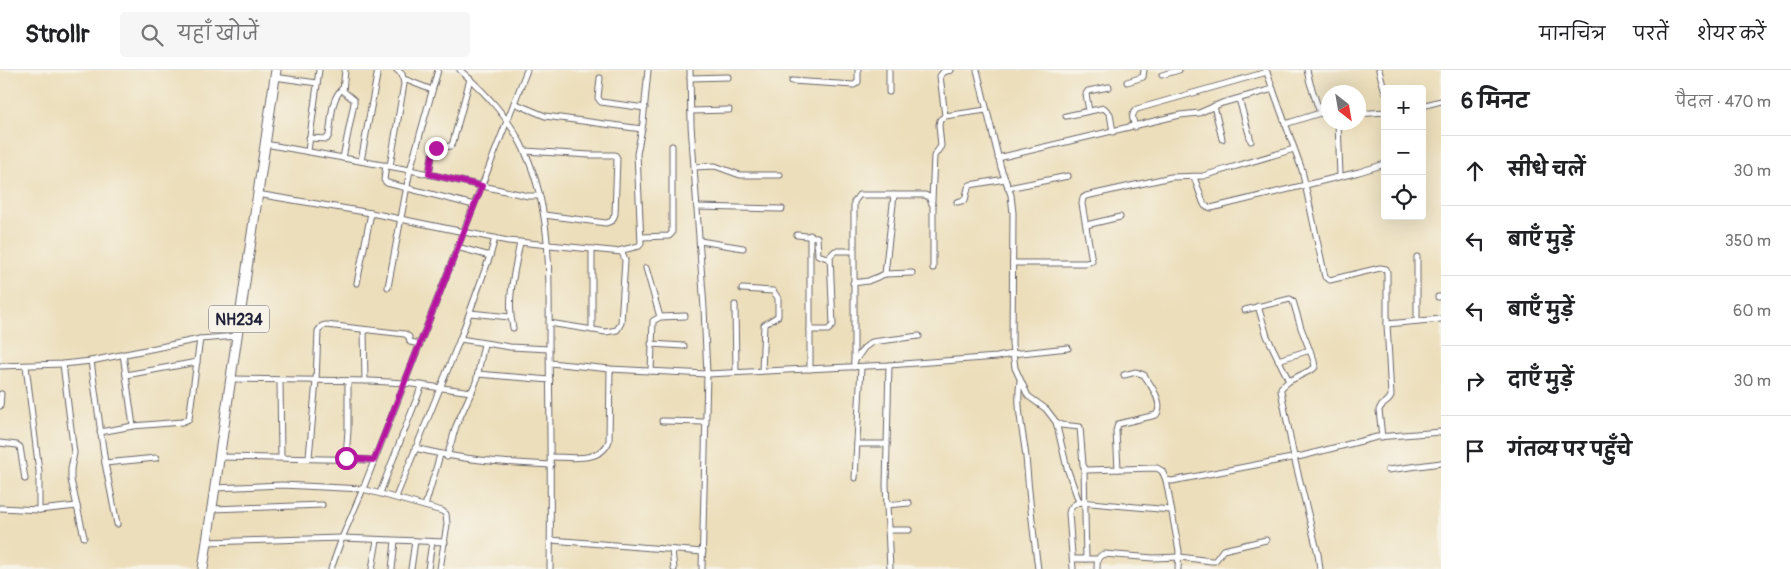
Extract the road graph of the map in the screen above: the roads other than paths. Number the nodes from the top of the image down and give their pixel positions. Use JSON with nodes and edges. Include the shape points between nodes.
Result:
{"nodes":[{"id":1,"x":319,"y":70,"type":"edge"},
{"id":2,"x":345,"y":70,"type":"edge"},
{"id":3,"x":378,"y":70,"type":"edge"},
{"id":4,"x":397,"y":70,"type":"edge"},
{"id":5,"x":438,"y":70,"type":"edge"},
{"id":6,"x":460,"y":70,"type":"edge"},
{"id":7,"x":527,"y":70,"type":"edge"},
{"id":8,"x":648,"y":70,"type":"edge"},
{"id":9,"x":690,"y":70,"type":"edge"},
{"id":10,"x":858,"y":70,"type":"edge"},
{"id":11,"x":889,"y":70,"type":"edge"},
{"id":12,"x":951,"y":70,"type":"edge"},
{"id":13,"x":977,"y":70,"type":"edge"},
{"id":14,"x":1144,"y":70,"type":"edge"},
{"id":15,"x":1179,"y":70,"type":"edge"},
{"id":16,"x":1308,"y":70,"type":"edge"},
{"id":17,"x":1379,"y":70,"type":"edge"},
{"id":18,"x":1266,"y":71,"type":"edge"},
{"id":19,"x":275,"y":73,"type":"edge"},
{"id":20,"x":1162,"y":75,"type":"dead end"},
{"id":21,"x":728,"y":77,"type":"dead end"},
{"id":22,"x":600,"y":78,"type":"dead end"},
{"id":23,"x":690,"y":78,"type":"junction"},
{"id":24,"x":404,"y":79,"type":"junction"},
{"id":25,"x":470,"y":79,"type":"junction"},
{"id":26,"x":792,"y":81,"type":"dead end"},
{"id":27,"x":1128,"y":82,"type":"dead end"},
{"id":28,"x":317,"y":83,"type":"junction"},
{"id":29,"x":1383,"y":85,"type":"edge"},
{"id":30,"x":1109,"y":86,"type":"dead end"},
{"id":31,"x":343,"y":88,"type":"junction"},
{"id":32,"x":1273,"y":89,"type":"junction"},
{"id":33,"x":432,"y":90,"type":"junction"},
{"id":34,"x":889,"y":92,"type":"dead end"},
{"id":35,"x":1239,"y":98,"type":"junction"},
{"id":36,"x":1441,"y":101,"type":"edge"},
{"id":37,"x":514,"y":103,"type":"junction"},
{"id":38,"x":1426,"y":105,"type":"edge"},
{"id":39,"x":1214,"y":106,"type":"junction"},
{"id":40,"x":645,"y":108,"type":"junction"},
{"id":41,"x":730,"y":110,"type":"dead end"},
{"id":42,"x":986,"y":110,"type":"junction"},
{"id":43,"x":691,"y":111,"type":"junction"},
{"id":44,"x":1089,"y":111,"type":"junction"},
{"id":45,"x":1381,"y":112,"type":"edge"},
{"id":46,"x":1320,"y":113,"type":"joint"},
{"id":47,"x":1366,"y":113,"type":"edge"},
{"id":48,"x":945,"y":116,"type":"junction"},
{"id":49,"x":1066,"y":116,"type":"dead end"},
{"id":50,"x":507,"y":119,"type":"junction"},
{"id":51,"x":1285,"y":124,"type":"junction"},
{"id":52,"x":1135,"y":127,"type":"junction"},
{"id":53,"x":642,"y":129,"type":"junction"},
{"id":54,"x":1338,"y":130,"type":"edge"},
{"id":55,"x":1113,"y":132,"type":"junction"},
{"id":56,"x":309,"y":138,"type":"junction"},
{"id":57,"x":1222,"y":140,"type":"dead end"},
{"id":58,"x":1251,"y":141,"type":"dead end"},
{"id":59,"x":264,"y":144,"type":"junction"},
{"id":60,"x":672,"y":146,"type":"dead end"},
{"id":61,"x":1294,"y":149,"type":"junction"},
{"id":62,"x":308,"y":150,"type":"junction"},
{"id":63,"x":525,"y":151,"type":"junction"},
{"id":64,"x":343,"y":158,"type":"junction"},
{"id":65,"x":998,"y":158,"type":"junction"},
{"id":66,"x":361,"y":161,"type":"junction"},
{"id":67,"x":1381,"y":165,"type":"edge"},
{"id":68,"x":388,"y":166,"type":"junction"},
{"id":69,"x":694,"y":167,"type":"junction"},
{"id":70,"x":410,"y":170,"type":"junction"},
{"id":71,"x":429,"y":174,"type":"junction"},
{"id":72,"x":780,"y":175,"type":"dead end"},
{"id":73,"x":1068,"y":176,"type":"dead end"},
{"id":74,"x":1340,"y":176,"type":"junction"},
{"id":75,"x":1194,"y":177,"type":"junction"},
{"id":76,"x":1005,"y":179,"type":"junction"},
{"id":77,"x":1306,"y":185,"type":"junction"},
{"id":78,"x":482,"y":186,"type":"junction"},
{"id":79,"x":407,"y":188,"type":"junction"},
{"id":80,"x":1008,"y":188,"type":"junction"},
{"id":81,"x":257,"y":194,"type":"junction"},
{"id":82,"x":894,"y":195,"type":"junction"},
{"id":83,"x":539,"y":196,"type":"junction"},
{"id":84,"x":932,"y":202,"type":"junction"},
{"id":85,"x":957,"y":202,"type":"dead end"},
{"id":86,"x":474,"y":205,"type":"junction"},
{"id":87,"x":697,"y":207,"type":"junction"},
{"id":88,"x":782,"y":209,"type":"dead end"},
{"id":89,"x":371,"y":213,"type":"junction"},
{"id":90,"x":544,"y":215,"type":"junction"},
{"id":91,"x":1120,"y":217,"type":"dead end"},
{"id":92,"x":400,"y":219,"type":"junction"},
{"id":93,"x":1086,"y":225,"type":"junction"},
{"id":94,"x":464,"y":232,"type":"junction"},
{"id":95,"x":797,"y":235,"type":"dead end"},
{"id":96,"x":810,"y":235,"type":"junction"},
{"id":97,"x":641,"y":237,"type":"junction"},
{"id":98,"x":495,"y":238,"type":"junction"},
{"id":99,"x":700,"y":241,"type":"junction"},
{"id":100,"x":520,"y":242,"type":"junction"},
{"id":101,"x":547,"y":245,"type":"junction"},
{"id":102,"x":457,"y":247,"type":"junction"},
{"id":103,"x":743,"y":248,"type":"dead end"},
{"id":104,"x":592,"y":249,"type":"junction"},
{"id":105,"x":617,"y":251,"type":"junction"},
{"id":106,"x":853,"y":251,"type":"junction"},
{"id":107,"x":490,"y":256,"type":"junction"},
{"id":108,"x":1416,"y":257,"type":"dead end"},
{"id":109,"x":830,"y":259,"type":"junction"},
{"id":110,"x":1013,"y":263,"type":"junction"},
{"id":111,"x":646,"y":268,"type":"dead end"},
{"id":112,"x":933,"y":268,"type":"dead end"},
{"id":113,"x":912,"y":273,"type":"dead end"},
{"id":114,"x":886,"y":274,"type":"junction"},
{"id":115,"x":357,"y":283,"type":"dead end"},
{"id":116,"x":853,"y":284,"type":"junction"},
{"id":117,"x":388,"y":287,"type":"dead end"},
{"id":118,"x":742,"y":289,"type":"dead end"},
{"id":119,"x":735,"y":305,"type":"dead end"},
{"id":120,"x":1258,"y":306,"type":"junction"},
{"id":121,"x":1245,"y":310,"type":"dead end"},
{"id":122,"x":470,"y":313,"type":"junction"},
{"id":123,"x":685,"y":316,"type":"dead end"},
{"id":124,"x":510,"y":317,"type":"junction"},
{"id":125,"x":660,"y":317,"type":"junction"},
{"id":126,"x":1441,"y":319,"type":"edge"},
{"id":127,"x":1417,"y":321,"type":"junction"},
{"id":128,"x":549,"y":323,"type":"junction"},
{"id":129,"x":1387,"y":324,"type":"junction"},
{"id":130,"x":513,"y":328,"type":"dead end"},
{"id":131,"x":364,"y":330,"type":"junction"},
{"id":132,"x":592,"y":330,"type":"junction"},
{"id":133,"x":810,"y":330,"type":"junction"},
{"id":134,"x":237,"y":336,"type":"junction"},
{"id":135,"x":919,"y":336,"type":"dead end"},
{"id":136,"x":200,"y":339,"type":"junction"},
{"id":137,"x":460,"y":339,"type":"junction"},
{"id":138,"x":420,"y":344,"type":"junction"},
{"id":139,"x":484,"y":344,"type":"junction"},
{"id":140,"x":651,"y":344,"type":"junction"},
{"id":141,"x":684,"y":346,"type":"dead end"},
{"id":142,"x":1068,"y":348,"type":"dead end"},
{"id":143,"x":550,"y":349,"type":"junction"},
{"id":144,"x":1310,"y":350,"type":"junction"},
{"id":145,"x":123,"y":354,"type":"junction"},
{"id":146,"x":1012,"y":354,"type":"junction"},
{"id":147,"x":1278,"y":360,"type":"junction"},
{"id":148,"x":90,"y":361,"type":"junction"},
{"id":149,"x":197,"y":362,"type":"junction"},
{"id":150,"x":550,"y":363,"type":"junction"},
{"id":151,"x":63,"y":364,"type":"junction"},
{"id":152,"x":854,"y":365,"type":"junction"},
{"id":153,"x":889,"y":365,"type":"junction"},
{"id":154,"x":0,"y":366,"type":"edge"},
{"id":155,"x":26,"y":366,"type":"junction"},
{"id":156,"x":861,"y":367,"type":"junction"},
{"id":157,"x":610,"y":369,"type":"junction"},
{"id":158,"x":810,"y":369,"type":"junction"},
{"id":159,"x":651,"y":371,"type":"junction"},
{"id":160,"x":736,"y":372,"type":"junction"},
{"id":161,"x":762,"y":372,"type":"junction"},
{"id":162,"x":478,"y":374,"type":"junction"},
{"id":163,"x":707,"y":374,"type":"junction"},
{"id":164,"x":126,"y":375,"type":"junction"},
{"id":165,"x":1124,"y":375,"type":"dead end"},
{"id":166,"x":231,"y":379,"type":"junction"},
{"id":167,"x":550,"y":380,"type":"junction"},
{"id":168,"x":1020,"y":380,"type":"junction"},
{"id":169,"x":280,"y":381,"type":"junction"},
{"id":170,"x":316,"y":381,"type":"junction"},
{"id":171,"x":348,"y":381,"type":"junction"},
{"id":172,"x":366,"y":381,"type":"junction"},
{"id":173,"x":1289,"y":381,"type":"junction"},
{"id":174,"x":405,"y":383,"type":"junction"},
{"id":175,"x":422,"y":385,"type":"junction"},
{"id":176,"x":441,"y":388,"type":"junction"},
{"id":177,"x":472,"y":392,"type":"junction"},
{"id":178,"x":1,"y":394,"type":"edge"},
{"id":179,"x":0,"y":406,"type":"edge"},
{"id":180,"x":662,"y":421,"type":"dead end"},
{"id":181,"x":706,"y":422,"type":"junction"},
{"id":182,"x":1056,"y":422,"type":"junction"},
{"id":183,"x":134,"y":426,"type":"junction"},
{"id":184,"x":100,"y":432,"type":"junction"},
{"id":185,"x":1441,"y":432,"type":"edge"},
{"id":186,"x":1382,"y":436,"type":"junction"},
{"id":187,"x":0,"y":443,"type":"edge"},
{"id":188,"x":857,"y":444,"type":"junction"},
{"id":189,"x":886,"y":444,"type":"junction"},
{"id":190,"x":415,"y":448,"type":"junction"},
{"id":191,"x":440,"y":455,"type":"junction"},
{"id":192,"x":219,"y":457,"type":"junction"},
{"id":193,"x":281,"y":457,"type":"junction"},
{"id":194,"x":310,"y":457,"type":"junction"},
{"id":195,"x":446,"y":457,"type":"junction"},
{"id":196,"x":552,"y":457,"type":"junction"},
{"id":197,"x":156,"y":458,"type":"dead end"},
{"id":198,"x":346,"y":458,"type":"junction"},
{"id":199,"x":1294,"y":458,"type":"junction"},
{"id":200,"x":374,"y":460,"type":"junction"},
{"id":201,"x":105,"y":463,"type":"junction"},
{"id":202,"x":1441,"y":463,"type":"edge"},
{"id":203,"x":552,"y":465,"type":"junction"},
{"id":204,"x":1084,"y":469,"type":"junction"},
{"id":205,"x":1118,"y":469,"type":"junction"},
{"id":206,"x":1388,"y":470,"type":"dead end"},
{"id":207,"x":855,"y":478,"type":"dead end"},
{"id":208,"x":25,"y":479,"type":"dead end"},
{"id":209,"x":1166,"y":480,"type":"junction"},
{"id":210,"x":215,"y":488,"type":"junction"},
{"id":211,"x":363,"y":488,"type":"junction"},
{"id":212,"x":380,"y":493,"type":"junction"},
{"id":213,"x":396,"y":497,"type":"junction"},
{"id":214,"x":1079,"y":502,"type":"junction"},
{"id":215,"x":909,"y":503,"type":"dead end"},
{"id":216,"x":1086,"y":503,"type":"junction"},
{"id":217,"x":322,"y":505,"type":"dead end"},
{"id":218,"x":887,"y":505,"type":"junction"},
{"id":219,"x":77,"y":506,"type":"junction"},
{"id":220,"x":425,"y":506,"type":"junction"},
{"id":221,"x":0,"y":508,"type":"edge"},
{"id":222,"x":212,"y":508,"type":"junction"},
{"id":223,"x":39,"y":510,"type":"junction"},
{"id":224,"x":1171,"y":510,"type":"junction"},
{"id":225,"x":117,"y":524,"type":"dead end"},
{"id":226,"x":888,"y":530,"type":"junction"},
{"id":227,"x":908,"y":530,"type":"dead end"},
{"id":228,"x":84,"y":537,"type":"dead end"},
{"id":229,"x":342,"y":538,"type":"junction"},
{"id":230,"x":377,"y":540,"type":"junction"},
{"id":231,"x":551,"y":540,"type":"junction"},
{"id":232,"x":1266,"y":540,"type":"dead end"},
{"id":233,"x":395,"y":541,"type":"junction"},
{"id":234,"x":415,"y":541,"type":"junction"},
{"id":235,"x":207,"y":542,"type":"junction"},
{"id":236,"x":432,"y":542,"type":"junction"},
{"id":237,"x":444,"y":542,"type":"junction"},
{"id":238,"x":672,"y":550,"type":"junction"},
{"id":239,"x":703,"y":552,"type":"junction"},
{"id":240,"x":1180,"y":558,"type":"junction"},
{"id":241,"x":1073,"y":559,"type":"junction"},
{"id":242,"x":1086,"y":559,"type":"junction"},
{"id":243,"x":1097,"y":559,"type":"junction"},
{"id":244,"x":203,"y":569,"type":"edge"},
{"id":245,"x":331,"y":569,"type":"edge"},
{"id":246,"x":372,"y":569,"type":"edge"},
{"id":247,"x":392,"y":569,"type":"edge"},
{"id":248,"x":411,"y":569,"type":"edge"},
{"id":249,"x":428,"y":569,"type":"edge"},
{"id":250,"x":440,"y":569,"type":"edge"},
{"id":251,"x":550,"y":569,"type":"edge"},
{"id":252,"x":674,"y":569,"type":"edge"},
{"id":253,"x":702,"y":569,"type":"edge"},
{"id":254,"x":890,"y":569,"type":"edge"},
{"id":255,"x":1038,"y":569,"type":"edge"},
{"id":256,"x":1073,"y":569,"type":"edge"},
{"id":257,"x":1097,"y":569,"type":"edge"},
{"id":258,"x":1178,"y":569,"type":"edge"},
{"id":259,"x":1320,"y":569,"type":"edge"}],
"edges":[{"from":1,"to":28,"type":"street"},
{"from":2,"to":31,"type":"street"},
{"from":3,"to":66,"type":"street"},
{"from":4,"to":24,"type":"street"},
{"from":5,"to":33,"type":"street"},
{"from":6,"to":25,"type":"street"},
{"from":7,"to":37,"type":"street"},
{"from":8,"to":40,"type":"street"},
{"from":9,"to":23,"type":"street"},
{"from":10,"to":26,"type":"street","via":[[858,82],[854,85]]},
{"from":11,"to":34,"type":"street"},
{"from":12,"to":48,"type":"street","via":[[940,76]]},
{"from":13,"to":42,"type":"street"},
{"from":14,"to":27,"type":"street","via":[[1143,77]]},
{"from":15,"to":20,"type":"street"},
{"from":16,"to":46,"type":"street"},
{"from":17,"to":29,"type":"street"},
{"from":18,"to":32,"type":"street"},
{"from":18,"to":52,"type":"street","via":[[1137,109],[1132,116]]},
{"from":19,"to":28,"type":"street"},
{"from":19,"to":59,"type":"highway","number":"NH234"},
{"from":21,"to":23,"type":"street"},
{"from":22,"to":40,"type":"street","via":[[598,98],[601,102]]},
{"from":23,"to":43,"type":"street"},
{"from":24,"to":33,"type":"street"},
{"from":24,"to":68,"type":"street"},
{"from":25,"to":50,"type":"street"},
{"from":25,"to":71,"type":"street","via":[[453,142],[451,146],[436,148]]},
{"from":28,"to":56,"type":"street"},
{"from":30,"to":44,"type":"street","via":[[1088,91]]},
{"from":31,"to":56,"type":"street","via":[[334,100],[327,139]]},
{"from":31,"to":64,"type":"street","via":[[354,103]]},
{"from":32,"to":35,"type":"street"},
{"from":32,"to":51,"type":"street"},
{"from":33,"to":70,"type":"street"},
{"from":35,"to":39,"type":"street"},
{"from":35,"to":58,"type":"street"},
{"from":36,"to":38,"type":"street"},
{"from":37,"to":50,"type":"street"},
{"from":37,"to":53,"type":"street","via":[[545,116]]},
{"from":39,"to":52,"type":"street","via":[[1199,113]]},
{"from":39,"to":57,"type":"street"},
{"from":40,"to":53,"type":"street"},
{"from":41,"to":43,"type":"street"},
{"from":42,"to":48,"type":"street"},
{"from":42,"to":65,"type":"street"},
{"from":43,"to":69,"type":"street"},
{"from":44,"to":49,"type":"street"},
{"from":44,"to":55,"type":"street","via":[[1107,110]]},
{"from":45,"to":47,"type":"street"},
{"from":46,"to":51,"type":"street"},
{"from":48,"to":84,"type":"street","via":[[939,125],[941,149],[934,156]]},
{"from":50,"to":63,"type":"street"},
{"from":50,"to":78,"type":"street"},
{"from":51,"to":61,"type":"street"},
{"from":52,"to":55,"type":"street"},
{"from":53,"to":97,"type":"street","via":[[637,154]]},
{"from":54,"to":74,"type":"street"},
{"from":55,"to":65,"type":"street"},
{"from":56,"to":62,"type":"street"},
{"from":59,"to":62,"type":"street"},
{"from":59,"to":81,"type":"highway","number":"NH234"},
{"from":60,"to":97,"type":"street","via":[[672,233]]},
{"from":61,"to":75,"type":"street"},
{"from":61,"to":77,"type":"street"},
{"from":62,"to":64,"type":"street"},
{"from":63,"to":83,"type":"street"},
{"from":63,"to":90,"type":"street","via":[[590,156],[611,154],[617,158],[612,221],[606,223]]},
{"from":64,"to":66,"type":"street"},
{"from":65,"to":76,"type":"street"},
{"from":66,"to":68,"type":"street"},
{"from":67,"to":74,"type":"street"},
{"from":68,"to":70,"type":"street"},
{"from":68,"to":79,"type":"street","via":[[385,182]]},
{"from":69,"to":72,"type":"street","via":[[715,166],[740,176]]},
{"from":69,"to":87,"type":"street"},
{"from":70,"to":71,"type":"street"},
{"from":70,"to":79,"type":"street"},
{"from":71,"to":78,"type":"street"},
{"from":73,"to":80,"type":"street"},
{"from":74,"to":77,"type":"street"},
{"from":75,"to":77,"type":"street","via":[[1208,208]]},
{"from":75,"to":93,"type":"street","via":[[1171,177],[1086,196],[1082,201]]},
{"from":76,"to":80,"type":"street"},
{"from":76,"to":85,"type":"street","via":[[970,185],[965,200]]},
{"from":77,"to":129,"type":"street","via":[[1325,277],[1330,280],[1386,269]]},
{"from":78,"to":83,"type":"street"},
{"from":78,"to":86,"type":"street"},
{"from":79,"to":86,"type":"street"},
{"from":79,"to":92,"type":"street"},
{"from":80,"to":110,"type":"street","via":[[1013,213]]},
{"from":81,"to":89,"type":"street"},
{"from":81,"to":134,"type":"highway","number":"NH234"},
{"from":82,"to":84,"type":"street","via":[[925,195]]},
{"from":82,"to":106,"type":"street","via":[[862,195],[856,198]]},
{"from":82,"to":114,"type":"street"},
{"from":83,"to":90,"type":"street"},
{"from":84,"to":112,"type":"street"},
{"from":86,"to":94,"type":"street"},
{"from":87,"to":88,"type":"street"},
{"from":87,"to":99,"type":"street"},
{"from":89,"to":92,"type":"street"},
{"from":89,"to":115,"type":"street"},
{"from":90,"to":101,"type":"street"},
{"from":91,"to":93,"type":"street"},
{"from":92,"to":94,"type":"street"},
{"from":92,"to":117,"type":"street"},
{"from":93,"to":110,"type":"street","via":[[1092,258],[1090,263]]},
{"from":94,"to":98,"type":"street"},
{"from":94,"to":102,"type":"street"},
{"from":95,"to":96,"type":"street"},
{"from":96,"to":109,"type":"street","via":[[817,237],[818,255]]},
{"from":96,"to":133,"type":"street"},
{"from":97,"to":105,"type":"street","via":[[641,245]]},
{"from":98,"to":100,"type":"street"},
{"from":98,"to":107,"type":"street"},
{"from":99,"to":103,"type":"street"},
{"from":99,"to":163,"type":"street"},
{"from":100,"to":101,"type":"street"},
{"from":100,"to":124,"type":"street","via":[[510,292]]},
{"from":101,"to":104,"type":"street"},
{"from":101,"to":128,"type":"street"},
{"from":102,"to":107,"type":"street"},
{"from":102,"to":138,"type":"street"},
{"from":104,"to":105,"type":"street"},
{"from":104,"to":132,"type":"street"},
{"from":105,"to":132,"type":"street","via":[[622,252],[625,260],[621,323],[612,332]]},
{"from":106,"to":109,"type":"street","via":[[835,251]]},
{"from":106,"to":116,"type":"street"},
{"from":107,"to":122,"type":"street"},
{"from":108,"to":127,"type":"street"},
{"from":109,"to":133,"type":"street","via":[[833,325],[828,330]]},
{"from":110,"to":146,"type":"street"},
{"from":111,"to":125,"type":"street"},
{"from":113,"to":114,"type":"street"},
{"from":114,"to":116,"type":"street"},
{"from":116,"to":152,"type":"street"},
{"from":118,"to":161,"type":"street","via":[[773,291],[778,298],[778,316],[764,324]]},
{"from":119,"to":160,"type":"street"},
{"from":120,"to":121,"type":"street"},
{"from":120,"to":144,"type":"street","via":[[1293,301]]},
{"from":120,"to":147,"type":"street"},
{"from":122,"to":124,"type":"street"},
{"from":122,"to":137,"type":"street"},
{"from":123,"to":125,"type":"street"},
{"from":124,"to":130,"type":"street"},
{"from":125,"to":140,"type":"street","via":[[652,324]]},
{"from":126,"to":127,"type":"street"},
{"from":127,"to":129,"type":"street"},
{"from":128,"to":132,"type":"street"},
{"from":128,"to":143,"type":"street"},
{"from":129,"to":186,"type":"street","via":[[1391,396],[1379,410]]},
{"from":131,"to":138,"type":"street","via":[[405,334],[410,342]]},
{"from":131,"to":170,"type":"street","via":[[320,328]]},
{"from":131,"to":172,"type":"street"},
{"from":133,"to":158,"type":"street"},
{"from":134,"to":136,"type":"street"},
{"from":134,"to":166,"type":"highway","number":"NH234"},
{"from":135,"to":152,"type":"street","via":[[872,342],[864,348]]},
{"from":136,"to":145,"type":"street"},
{"from":136,"to":149,"type":"street"},
{"from":137,"to":139,"type":"street"},
{"from":137,"to":176,"type":"street"},
{"from":138,"to":174,"type":"street"},
{"from":139,"to":143,"type":"street"},
{"from":139,"to":162,"type":"street"},
{"from":140,"to":141,"type":"street"},
{"from":140,"to":159,"type":"street"},
{"from":142,"to":146,"type":"street"},
{"from":143,"to":150,"type":"street"},
{"from":144,"to":147,"type":"street"},
{"from":144,"to":173,"type":"street","via":[[1315,367]]},
{"from":145,"to":148,"type":"street"},
{"from":145,"to":164,"type":"street"},
{"from":146,"to":153,"type":"street"},
{"from":146,"to":168,"type":"street"},
{"from":147,"to":173,"type":"street"},
{"from":148,"to":151,"type":"street"},
{"from":148,"to":184,"type":"street"},
{"from":149,"to":164,"type":"street"},
{"from":149,"to":183,"type":"street","via":[[189,419]]},
{"from":150,"to":157,"type":"street"},
{"from":150,"to":167,"type":"street"},
{"from":151,"to":155,"type":"street"},
{"from":151,"to":219,"type":"street","via":[[74,453],[71,480]]},
{"from":152,"to":156,"type":"street"},
{"from":152,"to":158,"type":"street"},
{"from":153,"to":156,"type":"street"},
{"from":153,"to":189,"type":"street"},
{"from":154,"to":155,"type":"street"},
{"from":155,"to":223,"type":"street","via":[[39,471]]},
{"from":156,"to":188,"type":"street"},
{"from":157,"to":159,"type":"street"},
{"from":157,"to":196,"type":"street","via":[[609,441],[606,448],[594,456]]},
{"from":158,"to":161,"type":"street"},
{"from":159,"to":163,"type":"street"},
{"from":160,"to":161,"type":"street"},
{"from":160,"to":163,"type":"street"},
{"from":162,"to":167,"type":"street"},
{"from":162,"to":177,"type":"street"},
{"from":163,"to":181,"type":"street"},
{"from":164,"to":183,"type":"street"},
{"from":165,"to":205,"type":"street","via":[[1136,372],[1144,375],[1160,407],[1156,415],[1118,424]]},
{"from":166,"to":169,"type":"street"},
{"from":166,"to":192,"type":"highway","number":"NH234"},
{"from":167,"to":196,"type":"street"},
{"from":168,"to":182,"type":"street","via":[[1031,399],[1046,409]]},
{"from":168,"to":255,"type":"street","via":[[1018,405]]},
{"from":169,"to":170,"type":"street"},
{"from":169,"to":193,"type":"street"},
{"from":170,"to":171,"type":"street"},
{"from":170,"to":194,"type":"street"},
{"from":171,"to":172,"type":"street"},
{"from":171,"to":198,"type":"street"},
{"from":172,"to":174,"type":"street"},
{"from":173,"to":199,"type":"street","via":[[1282,391]]},
{"from":174,"to":175,"type":"street"},
{"from":174,"to":200,"type":"street"},
{"from":175,"to":176,"type":"street"},
{"from":175,"to":212,"type":"street"},
{"from":176,"to":177,"type":"street"},
{"from":176,"to":190,"type":"street"},
{"from":177,"to":195,"type":"street"},
{"from":178,"to":179,"type":"street"},
{"from":180,"to":181,"type":"street"},
{"from":181,"to":239,"type":"street"},
{"from":182,"to":204,"type":"street","via":[[1080,427]]},
{"from":182,"to":214,"type":"street"},
{"from":183,"to":184,"type":"street"},
{"from":184,"to":201,"type":"street"},
{"from":185,"to":186,"type":"street"},
{"from":186,"to":199,"type":"street"},
{"from":187,"to":208,"type":"street","via":[[20,447]]},
{"from":188,"to":189,"type":"street"},
{"from":188,"to":207,"type":"street"},
{"from":189,"to":218,"type":"street"},
{"from":190,"to":191,"type":"street"},
{"from":190,"to":213,"type":"street"},
{"from":191,"to":195,"type":"street"},
{"from":191,"to":220,"type":"street"},
{"from":192,"to":193,"type":"street"},
{"from":192,"to":210,"type":"highway","number":"NH234"},
{"from":193,"to":194,"type":"street"},
{"from":194,"to":198,"type":"street"},
{"from":195,"to":203,"type":"street"},
{"from":196,"to":203,"type":"street"},
{"from":197,"to":201,"type":"street"},
{"from":198,"to":200,"type":"street"},
{"from":199,"to":209,"type":"street"},
{"from":199,"to":259,"type":"street"},
{"from":200,"to":211,"type":"street"},
{"from":201,"to":225,"type":"street"},
{"from":202,"to":206,"type":"street"},
{"from":203,"to":231,"type":"street"},
{"from":204,"to":205,"type":"street"},
{"from":204,"to":216,"type":"street"},
{"from":205,"to":209,"type":"street","via":[[1157,468]]},
{"from":209,"to":224,"type":"street"},
{"from":210,"to":211,"type":"street"},
{"from":210,"to":222,"type":"highway","number":"NH234"},
{"from":211,"to":212,"type":"street"},
{"from":211,"to":229,"type":"street"},
{"from":212,"to":213,"type":"street"},
{"from":213,"to":220,"type":"street"},
{"from":214,"to":216,"type":"street"},
{"from":214,"to":241,"type":"street","via":[[1070,508],[1069,513]]},
{"from":215,"to":218,"type":"street"},
{"from":216,"to":224,"type":"street"},
{"from":216,"to":242,"type":"street"},
{"from":217,"to":222,"type":"street"},
{"from":218,"to":226,"type":"street"},
{"from":219,"to":223,"type":"street"},
{"from":219,"to":228,"type":"street"},
{"from":220,"to":237,"type":"street","via":[[446,514],[448,524]]},
{"from":221,"to":223,"type":"street"},
{"from":222,"to":235,"type":"highway","number":"NH234"},
{"from":224,"to":240,"type":"street"},
{"from":226,"to":227,"type":"street"},
{"from":226,"to":254,"type":"street"},
{"from":229,"to":230,"type":"street"},
{"from":229,"to":235,"type":"street"},
{"from":229,"to":245,"type":"street"},
{"from":230,"to":233,"type":"street"},
{"from":230,"to":246,"type":"street"},
{"from":231,"to":238,"type":"street"},
{"from":231,"to":251,"type":"street"},
{"from":232,"to":240,"type":"street","via":[[1223,550],[1215,561]]},
{"from":233,"to":234,"type":"street"},
{"from":233,"to":247,"type":"street"},
{"from":234,"to":236,"type":"street"},
{"from":234,"to":248,"type":"street"},
{"from":235,"to":244,"type":"highway","number":"NH234"},
{"from":236,"to":237,"type":"street"},
{"from":236,"to":249,"type":"street"},
{"from":237,"to":250,"type":"street"},
{"from":238,"to":239,"type":"street"},
{"from":238,"to":252,"type":"street"},
{"from":239,"to":253,"type":"street"},
{"from":240,"to":243,"type":"street","via":[[1104,554]]},
{"from":240,"to":258,"type":"street"},
{"from":241,"to":242,"type":"street"},
{"from":241,"to":256,"type":"street"},
{"from":242,"to":243,"type":"street"},
{"from":243,"to":257,"type":"street"}]}
